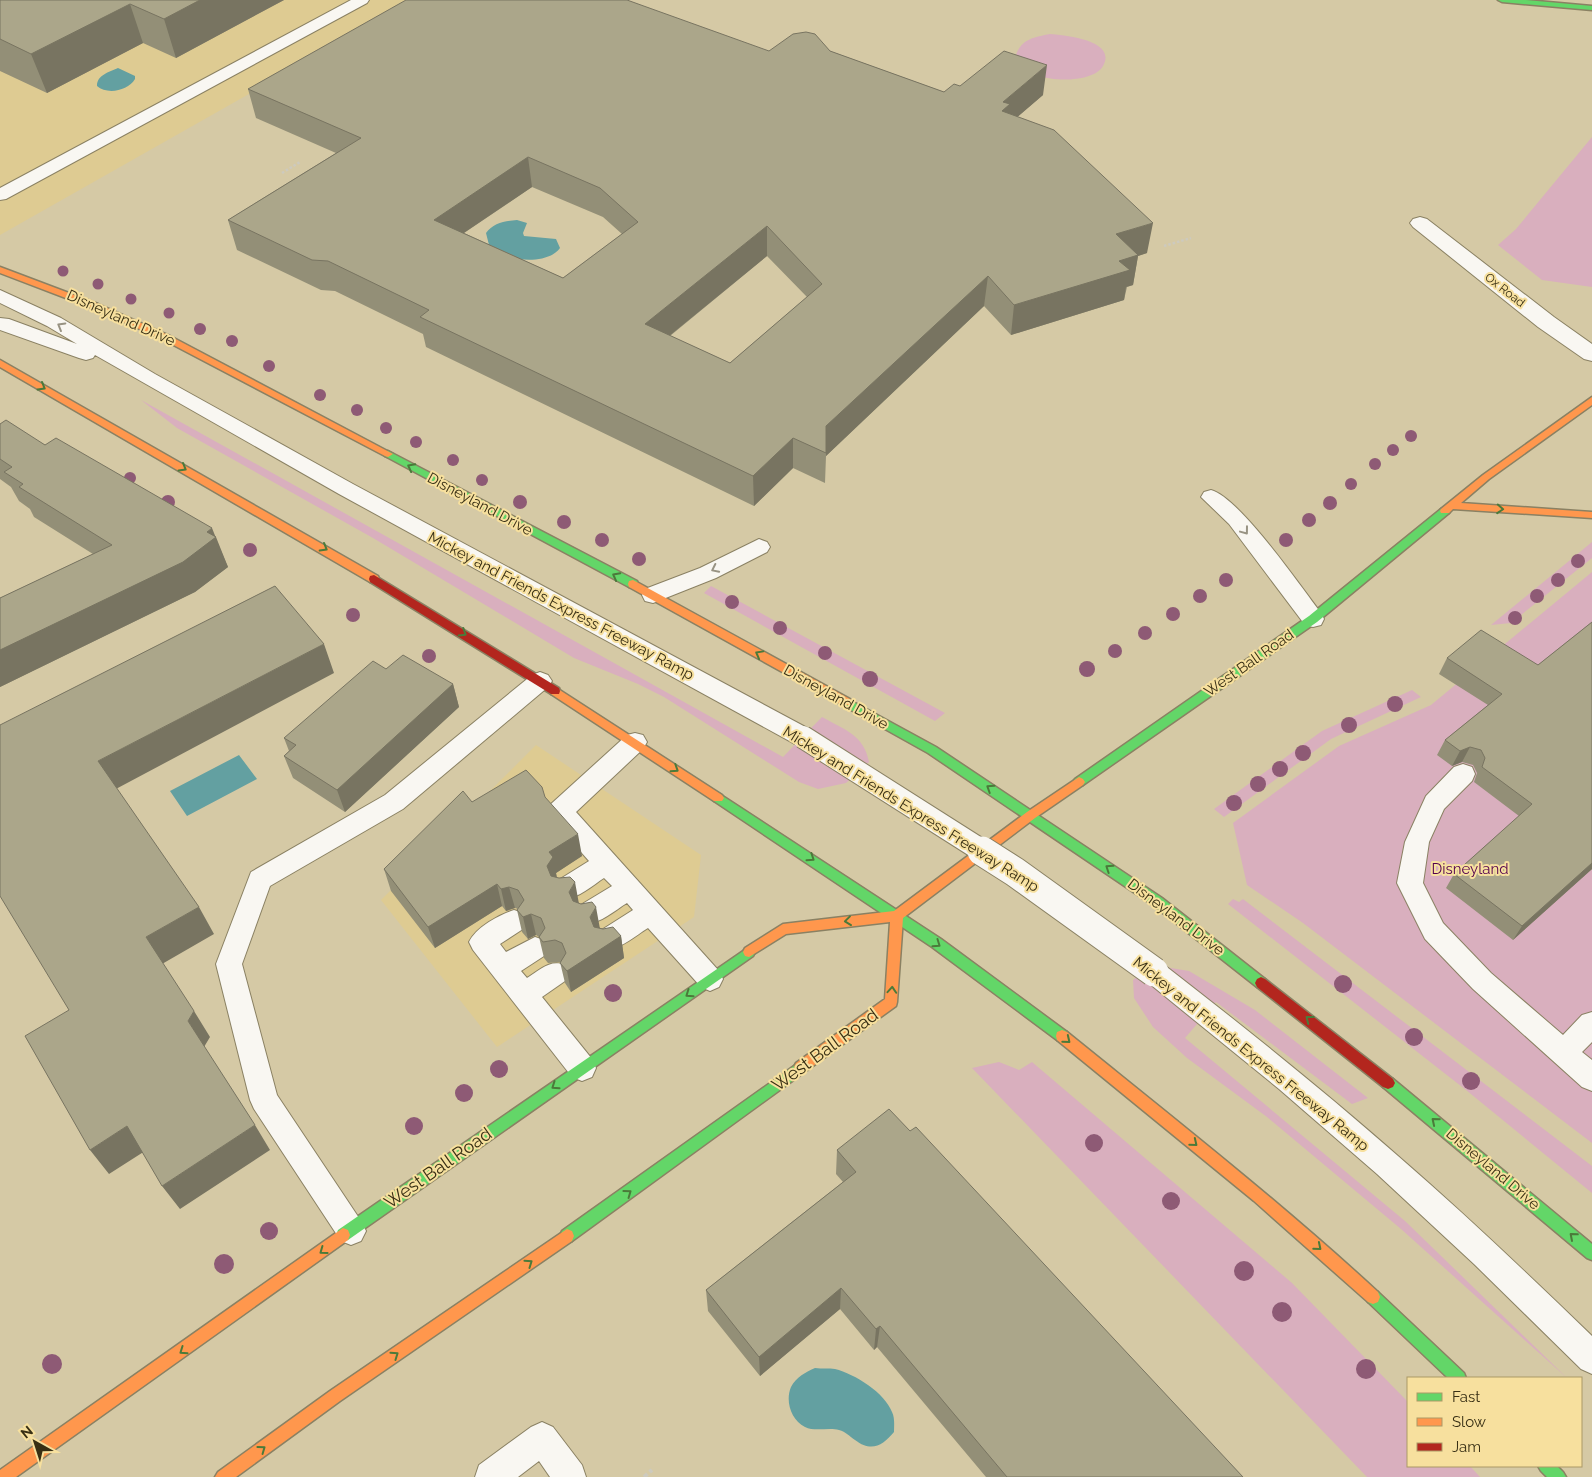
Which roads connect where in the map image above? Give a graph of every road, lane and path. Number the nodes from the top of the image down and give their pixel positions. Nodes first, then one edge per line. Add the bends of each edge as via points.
1 (362, 0) edge
2 (1502, 0) edge
3 (1592, 8) edge
4 (300, 162) dead end
5 (282, 173) dead end
6 (0, 195) edge
7 (1420, 223) dead end
8 (1191, 238) dead end
9 (1164, 246) dead end
10 (0, 270) edge
11 (0, 296) edge
12 (0, 324) edge
13 (1592, 354) edge
14 (0, 363) edge
15 (148, 378) junction
16 (1592, 400) edge
17 (1211, 496) dead end
18 (1452, 506) junction
19 (1592, 515) edge
20 (759, 547) dead end
21 (653, 595) junction
22 (1313, 619) junction
23 (540, 681) junction
24 (635, 742) junction
25 (1464, 774) dead end
26 (1031, 815) junction
27 (607, 863) junction
28 (630, 888) junction
29 (566, 889) edge
30 (651, 912) junction
31 (588, 914) edge
32 (897, 916) junction
33 (514, 921) edge
34 (609, 939) edge
35 (535, 948) edge
36 (503, 968) junction
37 (556, 973) edge
38 (710, 979) junction
39 (524, 995) junction
40 (1592, 1024) edge
41 (1564, 1052) junction
42 (582, 1068) junction
43 (1592, 1078) edge
44 (351, 1231) junction
45 (1592, 1253) edge
46 (1592, 1358) edge
47 (1458, 1377) edge
48 (1547, 1467) edge
49 (652, 1470) dead end
50 (3, 1477) edge
51 (223, 1477) edge
52 (491, 1477) edge
53 (570, 1477) edge
54 (644, 1477) edge
55 (1558, 1477) edge

1 - 6 lane
2 - 3 main road
4 - 5 path
7 - 13 street, Ox Road
8 - 9 path
21 -> 10 main road, Disneyland Drive via 188,348 70,294
15 -> 11 lane, Mickey and Friends Express Freeway Ramp via 54,322
12 - 15 lane, Mickey and Friends Express Freeway Ramp
14 -> 23 main road via 330,552
15 - 46 lane, Mickey and Friends Express Freeway Ramp, bridge via 803,737 1015,872 1154,972 1314,1102 1418,1192
16 - 18 main road, West Ball Road via 1486,477
17 -> 22 lane via 1236,520
18 -> 19 main road
18 - 22 main road, West Ball Road
20 -> 21 lane via 708,573
26 -> 21 main road, Disneyland Drive via 932,750
22 - 26 main road, West Ball Road
23 - 24 main road
23 - 44 lane via 394,802 260,879 229,964 264,1100
24 - 27 lane via 560,811
24 -> 32 main road
25 - 41 lane via 1435,804 1417,842 1410,883 1434,930 1482,981
26 - 32 main road, West Ball Road
45 -> 26 main road, Disneyland Drive via 1359,1059 1219,949 1158,902
27 - 28 lane
27 - 29 lane
28 - 30 lane
28 - 31 lane
30 - 34 lane
30 - 38 lane
32 -> 38 main road, West Ball Road via 783,929
32 -> 47 main road via 1034,1013 1215,1160 1343,1268
51 -> 32 main road, West Ball Road via 589,1221 891,1002
33 - 36 lane via 482,942
35 - 36 lane
36 - 39 lane
37 - 39 lane
38 -> 42 main road, West Ball Road
39 - 42 lane
40 - 41 lane
41 - 43 lane
42 -> 44 main road, West Ball Road
44 -> 50 main road, West Ball Road
48 - 55 main road
49 - 54 path
52 - 53 lane via 542,1438

